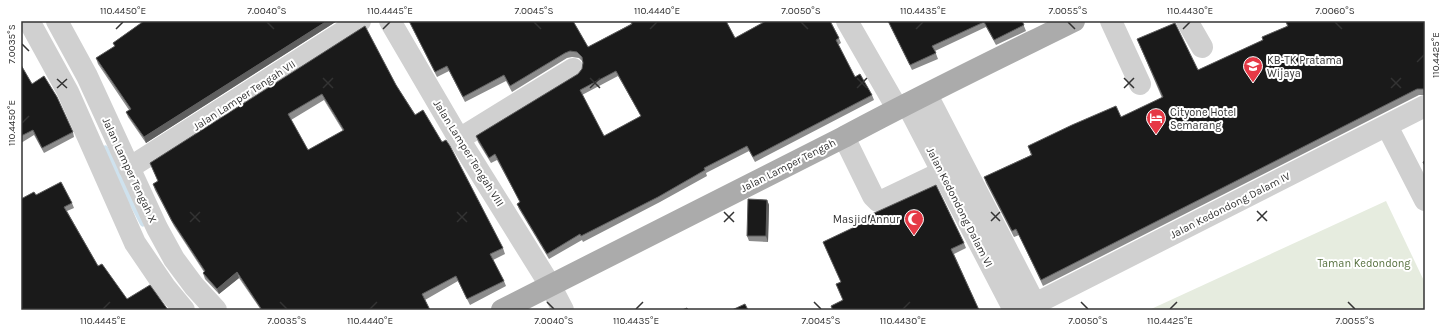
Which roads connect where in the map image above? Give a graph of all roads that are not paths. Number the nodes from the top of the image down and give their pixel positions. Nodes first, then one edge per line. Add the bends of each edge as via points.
1 (29, 21) edge
2 (57, 21) edge
3 (360, 21) edge
4 (390, 21) edge
5 (847, 21) edge
6 (1111, 21) edge
7 (1187, 21) edge
8 (1063, 23) edge
9 (1202, 47) dead end
10 (573, 69) dead end
11 (1140, 84) dead end
12 (927, 95) junction
13 (902, 106) junction
14 (1425, 106) edge
15 (1387, 126) junction
16 (844, 137) junction
17 (459, 139) junction
18 (962, 163) junction
19 (129, 168) junction
20 (942, 173) junction
21 (1425, 200) edge
22 (550, 284) junction
23 (1032, 308) edge
24 (184, 310) edge
25 (216, 310) edge
26 (502, 310) edge
27 (563, 310) edge
28 (1014, 310) edge

1 - 24 street via 68,92 135,243 164,287
2 - 19 street, Jalan Lamper Tengah X via 87,76
3 - 19 street, Jalan Lamper Tengah VII
4 - 17 street, Jalan Lamper Tengah VIII
5 - 13 street
6 - 11 street
7 - 9 street
8 - 12 main road, Jalan Lamper Tengah
10 - 17 street
12 - 13 main road, Jalan Lamper Tengah
12 - 18 street, Jalan Kedondong Dalam VI
13 - 16 main road, Jalan Lamper Tengah
13 - 20 street, Jalan Kedondong Dalam VI
14 - 15 street, Jalan Kedondong Dalam IV
15 - 21 street
15 - 23 street, Jalan Kedondong Dalam IV
16 - 20 street via 873,196 878,201
16 - 22 main road, Jalan Lamper Tengah
17 - 22 street, Jalan Lamper Tengah VIII
18 - 20 street
18 - 23 street, Jalan Kedondong Dalam VI
19 - 25 street, Jalan Lamper Tengah X via 174,258 194,286
20 - 28 street, Jalan Kedondong Dalam VI
22 - 26 main road, Jalan Lamper Tengah
22 - 27 street, Jalan Lamper Tengah VIII

